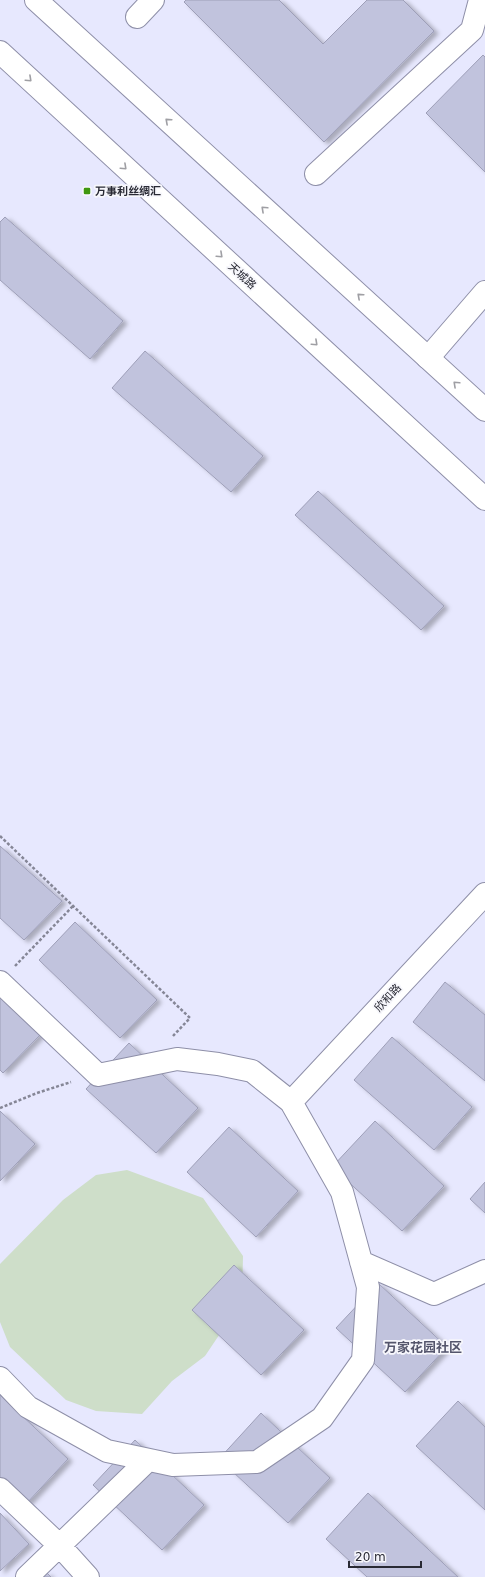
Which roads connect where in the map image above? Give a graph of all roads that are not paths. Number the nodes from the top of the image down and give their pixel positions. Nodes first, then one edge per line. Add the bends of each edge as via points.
1 (36, 0) edge
2 (152, 0) edge
3 (480, 0) edge
4 (138, 17) dead end
5 (0, 52) edge
6 (316, 174) dead end
7 (485, 292) edge
8 (428, 358) junction
9 (485, 410) edge
10 (485, 500) edge
11 (485, 894) edge
12 (5, 976) edge
13 (291, 1102) junction
14 (361, 1262) junction
15 (485, 1271) edge
16 (0, 1378) edge
17 (148, 1460) junction
18 (0, 1489) edge
19 (60, 1546) junction
20 (28, 1577) edge
21 (88, 1577) edge

8 -> 1 main road
2 - 4 main road
3 - 6 main road via 472,30
5 -> 10 main road, 天城路
7 - 8 main road
9 -> 8 main road
11 - 13 main road, 欣和路
12 - 13 main road via 98,1075 177,1059 218,1064 252,1071
13 - 14 main road via 342,1192
14 - 15 main road via 434,1294
14 - 17 main road via 368,1287 363,1360 322,1418 257,1462 173,1465
16 - 17 main road via 28,1407 108,1451
17 - 19 main road
18 - 19 main road
19 - 20 main road
19 - 21 main road

